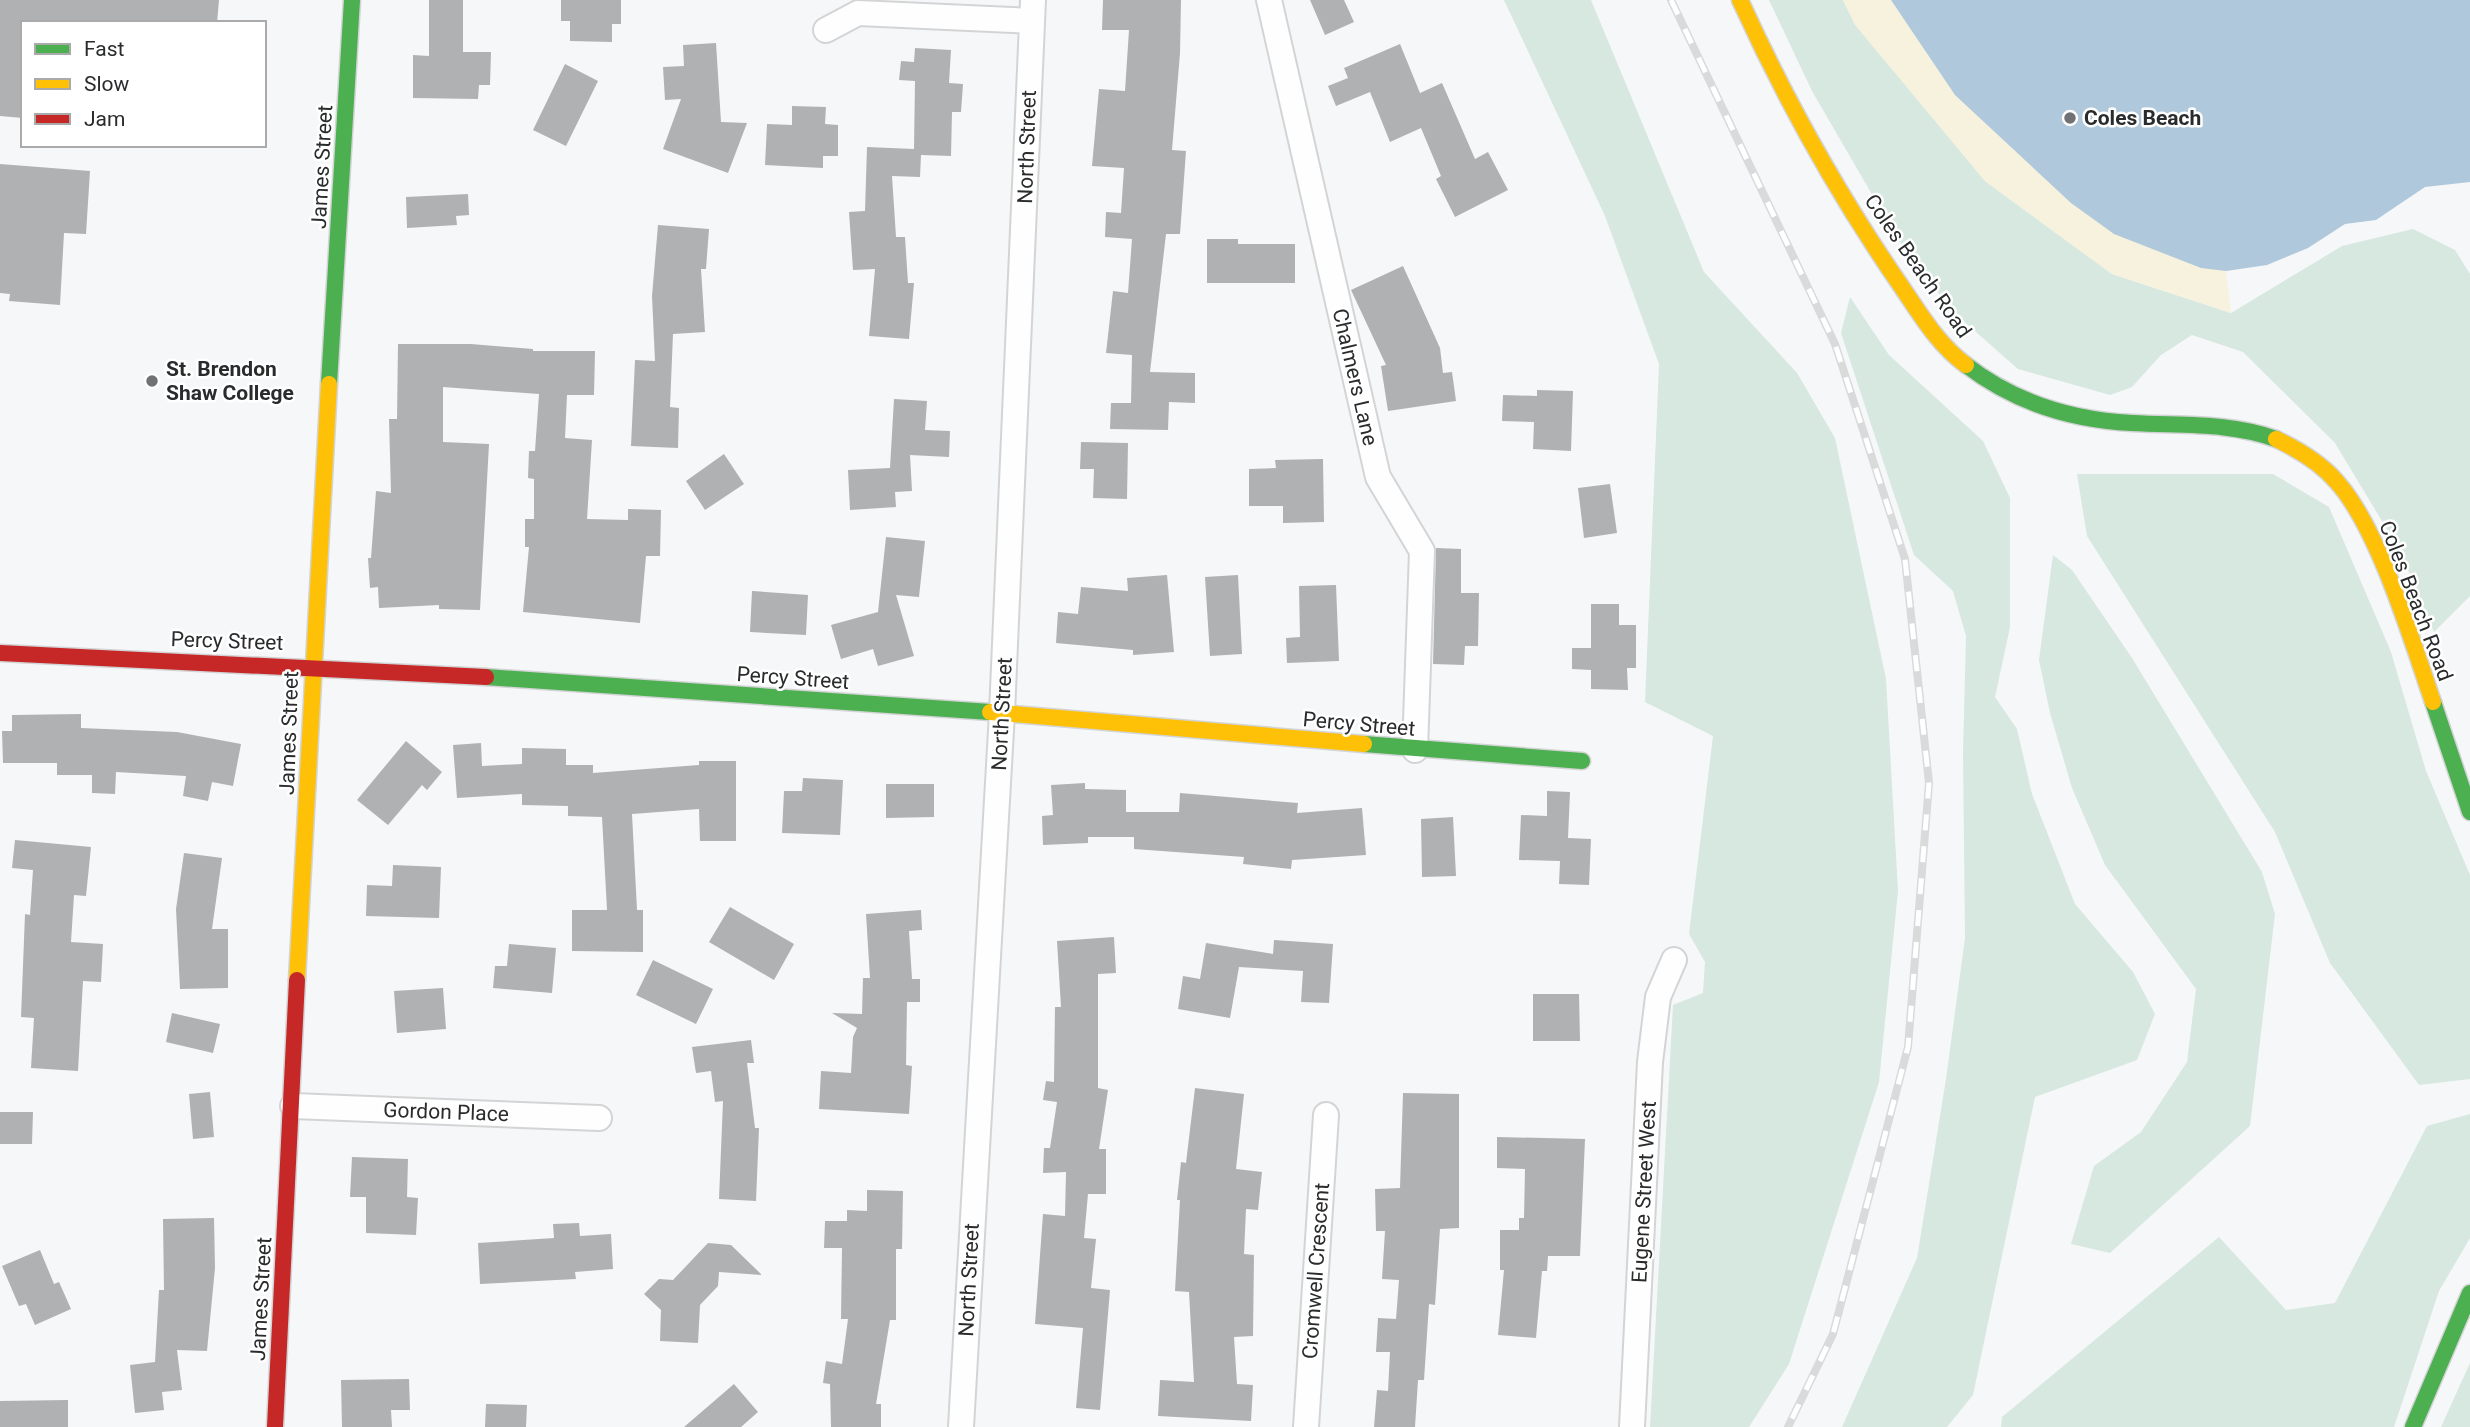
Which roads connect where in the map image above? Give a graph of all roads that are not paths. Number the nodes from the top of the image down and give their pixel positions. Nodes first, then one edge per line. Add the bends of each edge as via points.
1 (352, 0) edge
2 (1269, 0) edge
3 (1740, 0) edge
4 (1033, 11) edge
5 (826, 30) dead end
6 (0, 653) edge
7 (313, 665) junction
8 (1002, 713) junction
9 (1415, 750) junction
10 (1582, 761) dead end
11 (2470, 812) edge
12 (1674, 960) dead end
13 (293, 1106) junction
14 (1326, 1115) dead end
15 (599, 1118) dead end
16 (2470, 1293) edge
17 (275, 1427) edge
18 (961, 1427) edge
19 (1306, 1427) edge
20 (1632, 1427) edge
21 (2413, 1427) edge

1 - 7 street, James Street
2 - 9 street, Chalmers Lane via 1378,477 1422,551
3 - 11 street, Coles Beach Road via 1773,75 1871,244 1959,360 1984,379 2040,407 2099,421 2241,427 2267,433 2290,443 2330,474 2367,527 2408,630
4 - 5 street via 858,13
4 - 8 street, North Street
6 - 7 street, Percy Street
7 - 8 street, Percy Street
7 - 13 street, James Street
8 - 9 street, Percy Street
8 - 18 street, North Street
9 - 10 street, Percy Street
12 - 20 street, Eugene Street West via 1658,997 1650,1062
13 - 15 street, Gordon Place
13 - 17 street, James Street
14 - 19 street, Cromwell Crescent
16 - 21 street

